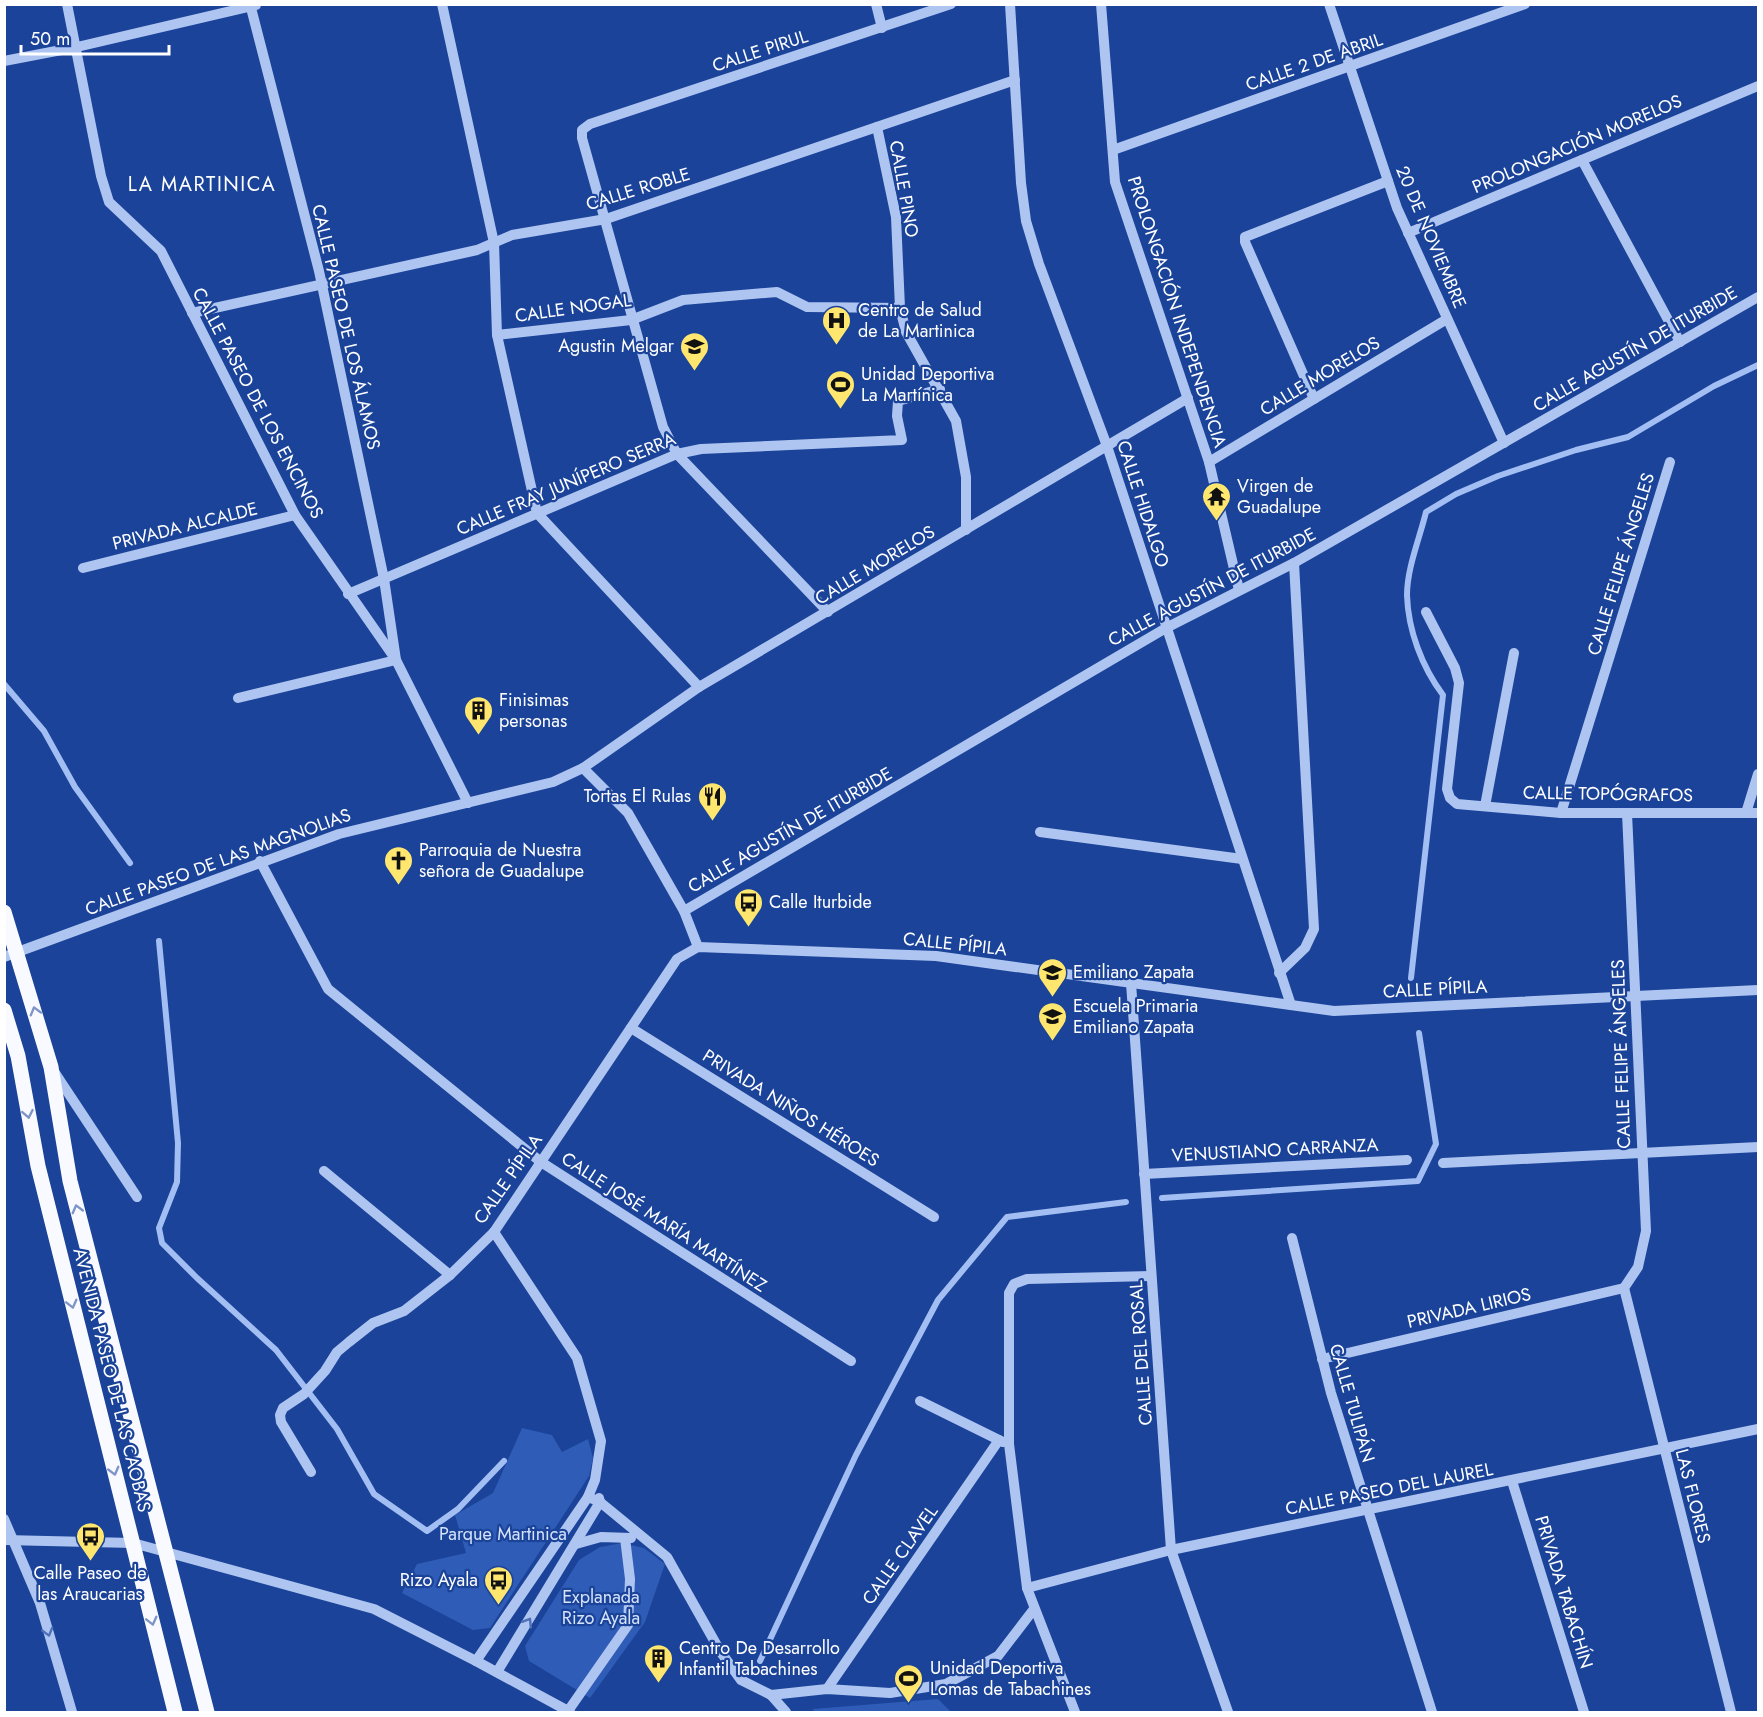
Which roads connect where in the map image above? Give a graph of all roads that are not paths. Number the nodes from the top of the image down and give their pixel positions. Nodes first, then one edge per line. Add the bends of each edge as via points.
1 (67, 4) edge
2 (442, 4) edge
3 (876, 4) edge
4 (951, 4) edge
5 (1010, 4) edge
6 (1101, 4) edge
7 (1329, 4) edge
8 (1525, 4) edge
9 (252, 5) edge
10 (882, 28) junction
11 (76, 47) junction
12 (4, 61) edge
13 (1350, 67) junction
14 (1015, 80) junction
15 (1758, 86) edge
16 (877, 127) junction
17 (1113, 150) junction
18 (1582, 160) junction
19 (1388, 181) junction
20 (606, 219) junction
21 (1408, 233) junction
22 (494, 243) junction
23 (321, 284) junction
24 (1758, 297) edge
25 (900, 308) junction
26 (192, 313) junction
27 (1447, 319) junction
28 (631, 320) junction
29 (497, 335) junction
30 (1680, 342) junction
31 (940, 389) junction
32 (1188, 398) junction
33 (1314, 399) junction
34 (1504, 443) junction
35 (1107, 446) junction
36 (677, 454) junction
37 (1209, 462) junction
38 (1670, 462) dead end
39 (537, 513) junction
40 (295, 515) junction
41 (966, 530) junction
42 (1294, 563) junction
43 (83, 568) dead end
44 (384, 579) junction
45 (1239, 590) junction
46 (348, 594) junction
47 (828, 612) junction
48 (1426, 612) dead end
49 (1166, 628) junction
50 (1514, 653) dead end
51 (396, 660) junction
52 (699, 687) junction
53 (238, 698) dead end
54 (583, 768) junction
55 (1758, 774) edge
56 (468, 803) junction
57 (1485, 806) junction
58 (1561, 813) junction
59 (1627, 813) junction
60 (1746, 813) junction
61 (1758, 813) edge
62 (1040, 832) dead end
63 (1242, 859) junction
64 (260, 861) junction
65 (684, 911) junction
66 (4, 912) edge
67 (698, 947) junction
68 (11, 955) edge
69 (1279, 973) junction
70 (1131, 983) junction
71 (1758, 990) edge
72 (1635, 996) junction
73 (1291, 1005) junction
74 (4, 1010) edge
75 (631, 1028) junction
76 (51, 1067) junction
77 (1758, 1146) edge
78 (1641, 1153) junction
79 (1407, 1160) dead end
80 (541, 1162) junction
81 (1443, 1163) dead end
82 (324, 1171) dead end
83 (1144, 1174) junction
84 (137, 1197) dead end
85 (934, 1217) dead end
86 (494, 1232) junction
87 (1292, 1238) dead end
88 (450, 1275) junction
89 (1151, 1276) junction
90 (1624, 1288) junction
91 (1322, 1359) junction
92 (850, 1361) dead end
93 (920, 1401) dead end
94 (1758, 1429) edge
95 (1004, 1442) junction
96 (1664, 1450) junction
97 (311, 1472) dead end
98 (595, 1480) junction
99 (1512, 1481) junction
100 (588, 1497) junction
101 (600, 1502) junction
102 (1366, 1510) junction
103 (4, 1519) edge
104 (625, 1538) junction
105 (647, 1539) junction
106 (9, 1540) edge
107 (133, 1543) junction
108 (576, 1544) junction
109 (166, 1550) junction
110 (1171, 1550) junction
111 (1027, 1588) junction
112 (1034, 1609) junction
113 (476, 1661) junction
114 (497, 1672) junction
115 (827, 1689) junction
116 (771, 1695) junction
117 (210, 1711) edge
118 (569, 1712) edge
119 (72, 1713) edge
120 (175, 1713) edge
121 (786, 1713) edge
122 (1074, 1713) edge
123 (1228, 1713) edge
124 (1432, 1713) edge
125 (1584, 1713) edge
126 (1731, 1713) edge

1 - 11 street, CALLE PASEO DE LOS ENCINOS
2 - 22 street
3 - 10 street
4 - 10 street, CALLE PIRUL
5 - 14 street, CALLE HIDALGO
6 - 17 street, PROLONGACIÓN INDEPENDENCIA
7 - 13 street, 20 DE NOVIEMBRE
8 - 13 street, CALLE 2 DE ABRIL
9 - 11 street
9 - 23 street, CALLE PASEO DE LOS ÁLAMOS
10 - 20 street, CALLE PIRUL via 590,124 582,130 582,138
11 - 12 street
11 - 26 street, CALLE PASEO DE LOS ENCINOS via 109,202 161,250
13 - 17 street, CALLE 2 DE ABRIL
13 - 19 street, 20 DE NOVIEMBRE
14 - 16 street, CALLE ROBLE
14 - 35 street, CALLE HIDALGO via 1026,221
15 - 18 street, PROLONGACIÓN MORELOS
16 - 20 street, CALLE ROBLE
16 - 25 street, CALLE PINO via 896,218
17 - 32 street, PROLONGACIÓN INDEPENDENCIA via 1115,182
18 - 21 street, PROLONGACIÓN MORELOS
18 - 30 street
19 - 21 street, 20 DE NOVIEMBRE
19 - 33 street via 1245,237
20 - 22 street, CALLE ROBLE via 512,235
20 - 28 street
21 - 27 street, 20 DE NOVIEMBRE
22 - 23 street, CALLE ROBLE
22 - 29 street
23 - 26 street, CALLE ROBLE
23 - 44 street, CALLE PASEO DE LOS ÁLAMOS
24 - 30 street, CALLE AGUSTÍN DE ITURBIDE
25 - 28 street, CALLE NOGAL via 807,307 777,292 683,300
25 - 31 street, CALLE PINO via 906,332
26 - 40 street, CALLE PASEO DE LOS ENCINOS
27 - 33 street, CALLE MORELOS
27 - 34 street, 20 DE NOVIEMBRE
28 - 29 street, CALLE NOGAL
28 - 36 street via 663,427
29 - 39 street
30 - 34 street, CALLE AGUSTÍN DE ITURBIDE
31 - 36 street, CALLE FRAY JUNÍPERO SERRA via 898,400 902,440 700,449
31 - 41 street, CALLE PINO via 956,421 966,477
32 - 35 street, CALLE MORELOS
32 - 37 street, PROLONGACIÓN INDEPENDENCIA
33 - 37 street, CALLE MORELOS
34 - 42 street, CALLE AGUSTÍN DE ITURBIDE
35 - 41 street, CALLE MORELOS
35 - 49 street, CALLE HIDALGO
36 - 39 street, CALLE FRAY JUNÍPERO SERRA
36 - 47 street
37 - 45 street, PROLONGACIÓN INDEPENDENCIA
38 - 58 street, CALLE FELIPE ÁNGELES
39 - 44 street, CALLE FRAY JUNÍPERO SERRA
39 - 52 street
40 - 43 street, PRIVADA ALCALDE
40 - 46 street, CALLE PASEO DE LOS ENCINOS
41 - 47 street, CALLE MORELOS
42 - 45 street, CALLE AGUSTÍN DE ITURBIDE
42 - 69 street via 1314,929 1305,948
44 - 46 street, CALLE FRAY JUNÍPERO SERRA
44 - 51 street, CALLE PASEO DE LOS ÁLAMOS
45 - 49 street, CALLE AGUSTÍN DE ITURBIDE
46 - 51 street, CALLE PASEO DE LOS ENCINOS
47 - 52 street, CALLE MORELOS
48 - 57 street, CALLE TOPÓGRAFOS via 1459,683 1447,789 1457,804
49 - 63 street, CALLE HIDALGO
49 - 65 street, CALLE AGUSTÍN DE ITURBIDE
50 - 57 street
51 - 53 street
51 - 56 street, CALLE PASEO DE LOS ENCINOS
52 - 54 street, CALLE MORELOS
54 - 56 street, CALLE PASEO DE LAS MAGNOLIAS via 553,782
54 - 65 street via 628,813
55 - 60 street
56 - 64 street, CALLE PASEO DE LAS MAGNOLIAS via 339,834
57 - 58 street, CALLE TOPÓGRAFOS
58 - 59 street, CALLE TOPÓGRAFOS
59 - 60 street, CALLE TOPÓGRAFOS
59 - 72 street, CALLE FELIPE ÁNGELES
60 - 61 street, CALLE TOPÓGRAFOS
62 - 63 street
63 - 69 street, CALLE HIDALGO
64 - 68 street, CALLE PASEO DE LAS MAGNOLIAS
64 - 80 street, CALLE JOSÉ MARÍA MARTÍNEZ via 328,990
65 - 67 street
66 - 68 main road, AVENIDA PASEO DE LAS CAOBAS
67 - 70 street, CALLE PÍPILA via 936,956
67 - 75 street, CALLE PÍPILA via 677,959
76 -> 68 main road, AVENIDA PASEO DE LAS CAOBAS
69 - 73 street, CALLE HIDALGO
70 - 73 street, CALLE PÍPILA
70 - 83 street, CALLE DEL ROSAL
71 - 72 street, CALLE PÍPILA
72 - 73 street, CALLE PÍPILA via 1334,1011
72 - 78 street, CALLE FELIPE ÁNGELES
74 -> 107 main road, AVENIDA PASEO DE LAS CAOBAS via 18,1056 38,1166
75 - 80 street, CALLE PÍPILA
75 - 85 street, PRIVADA NIÑOS HÉROES
76 - 84 street
109 -> 76 main road, AVENIDA PASEO DE LAS CAOBAS via 70,1181
77 - 78 street
78 - 81 street
78 - 90 street, CALLE FELIPE ÁNGELES via 1646,1231 1638,1267
79 - 83 street, VENUSTIANO CARRANZA
80 - 86 street, CALLE PÍPILA
80 - 92 street, CALLE JOSÉ MARÍA MARTÍNEZ
82 - 88 street
83 - 89 street, CALLE DEL ROSAL
86 - 88 street, CALLE PÍPILA
86 - 98 street via 577,1358 600,1441
87 - 91 street, CALLE TULIPÁN
88 - 97 street, CALLE PÍPILA via 404,1311 373,1323 337,1352 326,1371 304,1394 283,1408 279,1415
89 - 95 street via 1027,1279 1014,1284 1009,1293
89 - 110 street, CALLE DEL ROSAL
90 - 91 street, PRIVADA LIRIOS
90 - 96 street, LAS FLORES
91 - 102 street, CALLE TULIPÁN
93 - 95 street
94 - 96 street, CALLE PASEO DEL LAUREL
95 - 111 street
95 - 115 street, CALLE CLAVEL
96 - 99 street, CALLE PASEO DEL LAUREL
96 - 126 street, LAS FLORES
98 - 100 street
98 - 101 street
99 - 102 street, CALLE PASEO DEL LAUREL
99 - 125 street, PRIVADA TABACHÍN
100 - 101 street
100 - 113 street
101 - 105 street
101 - 108 street
102 - 110 street, CALLE PASEO DEL LAUREL
102 - 124 street, CALLE TULIPÁN
103 - 106 street
104 - 105 street
104 - 108 street via 601,1537
104 - 118 street via 630,1579 628,1625
105 - 116 street via 667,1557 720,1651 741,1680
106 - 107 street
106 -> 119 street via 40,1603
107 - 109 street
107 -> 120 main road, AVENIDA PASEO DE LAS CAOBAS
114 -> 108 street
109 - 113 street via 374,1609
109 - 117 main road, AVENIDA PASEO DE LAS CAOBAS
110 - 111 street, CALLE PASEO DEL LAUREL
110 - 123 street, CALLE DEL ROSAL
111 - 112 street
112 - 115 street via 998,1656 946,1684 890,1693
112 - 122 street
113 - 114 street
114 - 118 street
115 - 116 street
116 - 121 street

